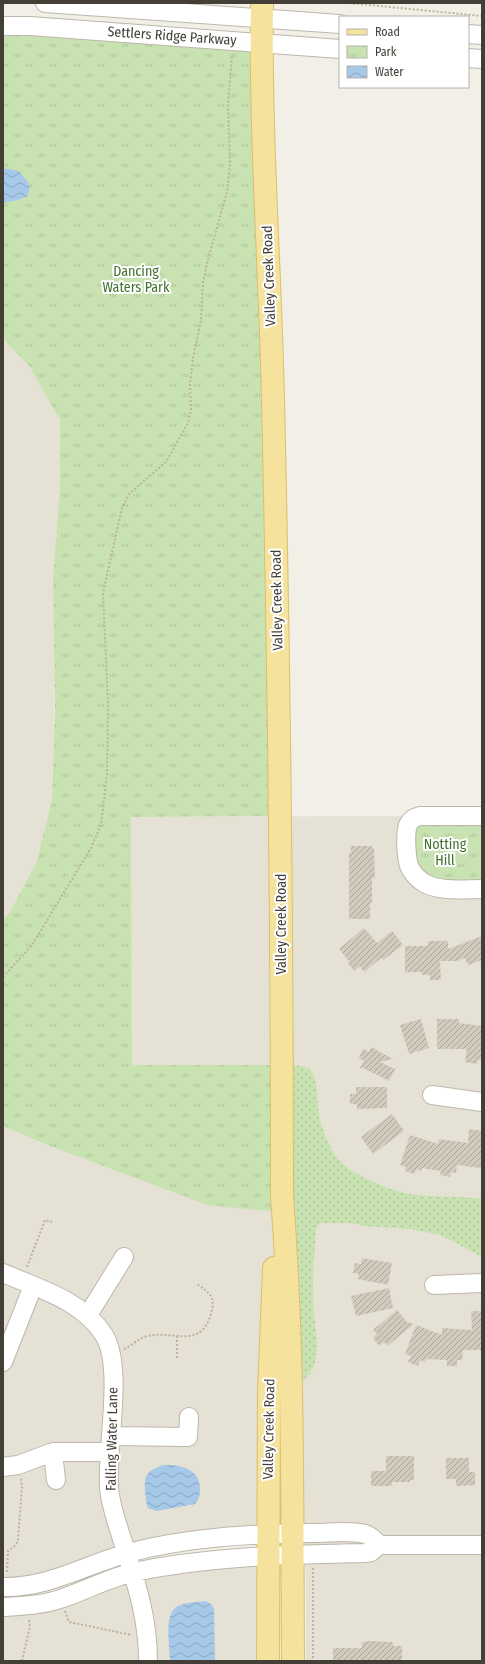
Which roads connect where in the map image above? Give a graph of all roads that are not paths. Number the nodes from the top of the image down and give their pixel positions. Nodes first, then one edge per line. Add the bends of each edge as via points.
1 (45, 3) edge
2 (262, 11) edge
3 (339, 24) edge
4 (3, 26) edge
5 (469, 34) edge
6 (482, 35) edge
7 (262, 43) junction
8 (339, 49) edge
9 (469, 58) edge
10 (482, 59) edge
11 (482, 816) edge
12 (482, 889) edge
13 (432, 1095) dead end
14 (482, 1102) edge
15 (282, 1197) junction
16 (124, 1257) dead end
17 (3, 1273) edge
18 (482, 1282) edge
19 (28, 1284) junction
20 (434, 1284) dead end
21 (88, 1315) junction
22 (3, 1362) edge
23 (189, 1416) dead end
24 (110, 1444) junction
25 (53, 1452) junction
26 (11, 1466) edge
27 (56, 1480) dead end
28 (293, 1533) junction
29 (268, 1534) junction
30 (379, 1545) junction
31 (482, 1545) edge
32 (127, 1554) junction
33 (292, 1555) junction
34 (268, 1556) junction
35 (133, 1573) junction
36 (5, 1580) edge
37 (3, 1607) edge
38 (148, 1661) edge
39 (268, 1661) edge
40 (293, 1661) edge

1 - 2 street, Settlers Ridge Parkway
2 - 3 street, Settlers Ridge Parkway
2 - 7 main road, Valley Creek Road
4 - 7 street, Settlers Ridge Parkway
5 - 6 street
7 - 8 street, Settlers Ridge Parkway
7 - 15 main road, Valley Creek Road via 276,520
9 - 10 street
11 - 12 street via 420,816 414,818 407,829 409,867 424,882 443,888
13 - 14 street
15 - 28 main road, Valley Creek Road via 287,1255
15 - 29 main road, Valley Creek Road via 275,1256 270,1344
16 - 21 street
17 - 19 street, Falling Water Lane
18 - 20 street
19 - 21 street, Falling Water Lane via 60,1297
19 - 22 street
21 - 24 street, Falling Water Lane via 105,1337 111,1352 113,1378
23 - 24 street via 188,1437
24 - 25 street
24 - 32 street, Falling Water Lane via 110,1489
25 - 26 street
25 - 27 street
28 - 29 street
28 - 30 street via 361,1533 371,1537
28 - 33 main road, Valley Creek Road
29 - 32 street via 194,1541
29 - 34 main road, Valley Creek Road
30 - 31 street
30 - 33 street via 371,1552 364,1553
32 - 35 street, Falling Water Lane
32 - 36 street via 33,1586
33 - 34 street
33 - 40 main road, Valley Creek Road
34 - 35 street via 193,1562
34 - 39 main road, Valley Creek Road
35 - 37 street via 60,1599
35 - 38 street, Falling Water Lane via 147,1633

